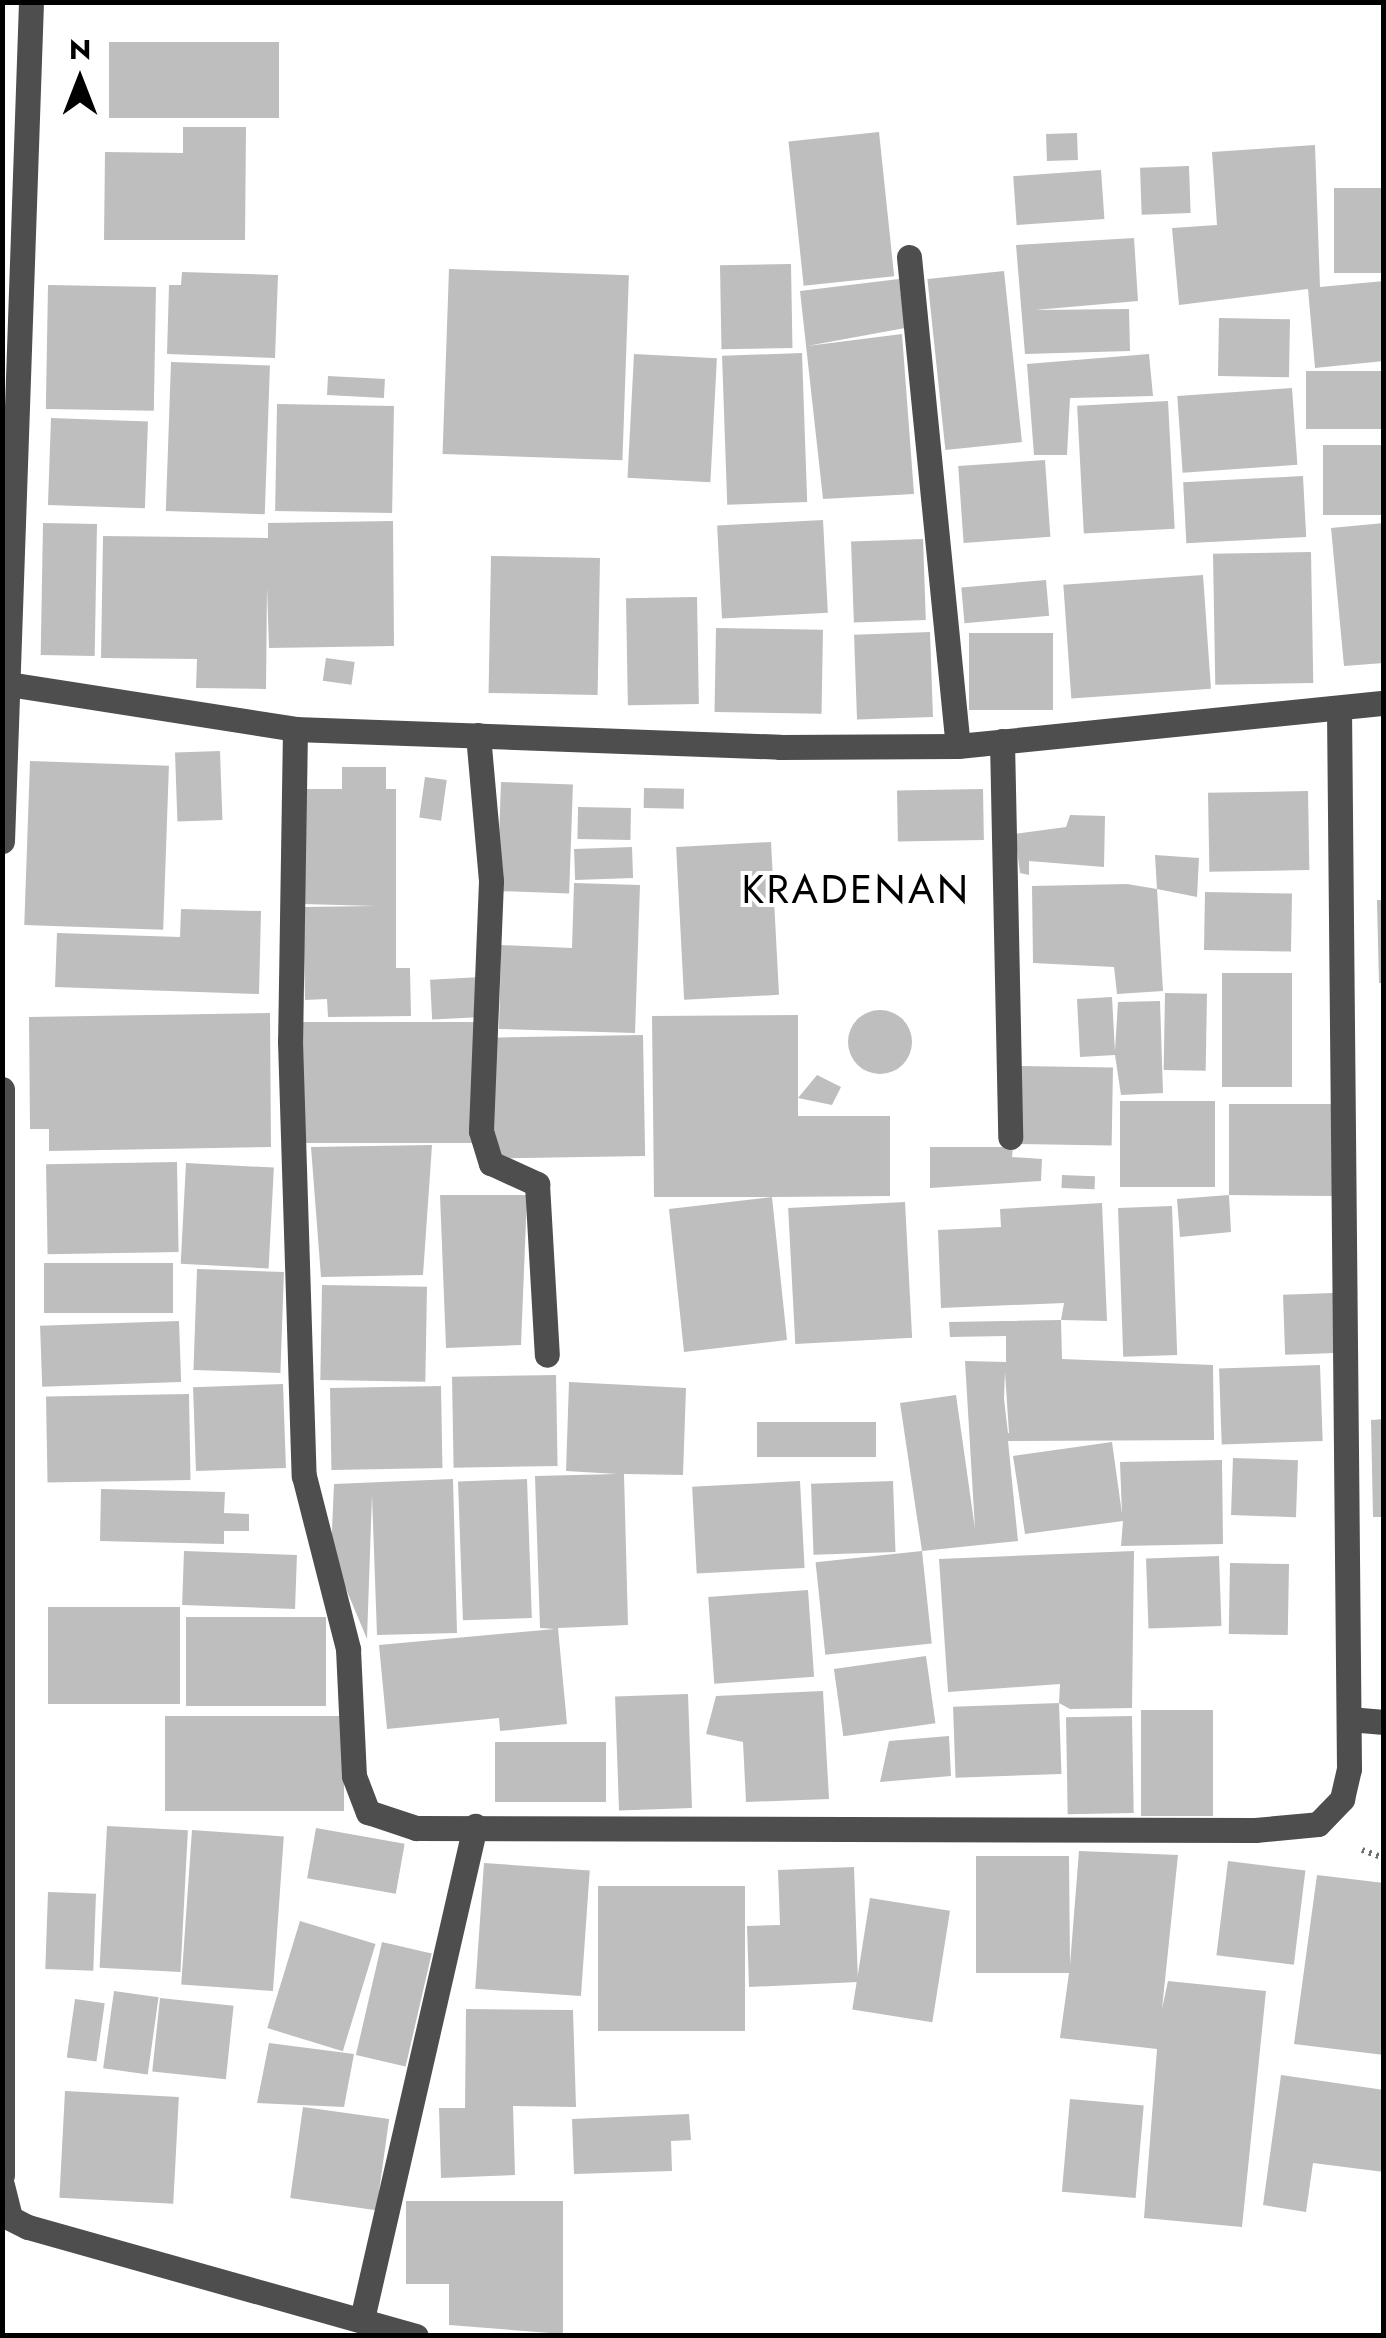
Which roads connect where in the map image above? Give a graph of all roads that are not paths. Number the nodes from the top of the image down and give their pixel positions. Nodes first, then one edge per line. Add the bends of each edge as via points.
1 (31, 2) edge
2 (909, 256) dead end
3 (4, 684) edge
4 (1384, 703) edge
5 (1338, 709) junction
6 (295, 728) junction
7 (478, 736) junction
8 (1002, 741) junction
9 (958, 746) junction
10 (2, 841) edge
11 (2, 1089) edge
12 (1010, 1137) dead end
13 (547, 1355) dead end
14 (1349, 1719) junction
15 (1384, 1722) edge
16 (475, 1826) junction
17 (2, 2174) edge
18 (2, 2185) edge
19 (362, 2320) junction
20 (416, 2336) edge

1 - 3 street
2 - 9 street
3 - 6 street
3 - 10 street
4 - 5 street
5 - 8 street
5 - 14 street
6 - 7 street
6 - 16 street via 290,1040 304,1476 348,1649 354,1776 368,1812 416,1828
7 - 9 street
7 - 13 street via 491,881 481,1132 491,1163 536,1184
8 - 9 street
8 - 12 street
11 - 17 street
14 - 15 street
14 - 16 street via 1342,1798 1304,1827
16 - 19 street
18 - 19 street via 10,2218 28,2228
19 - 20 street

